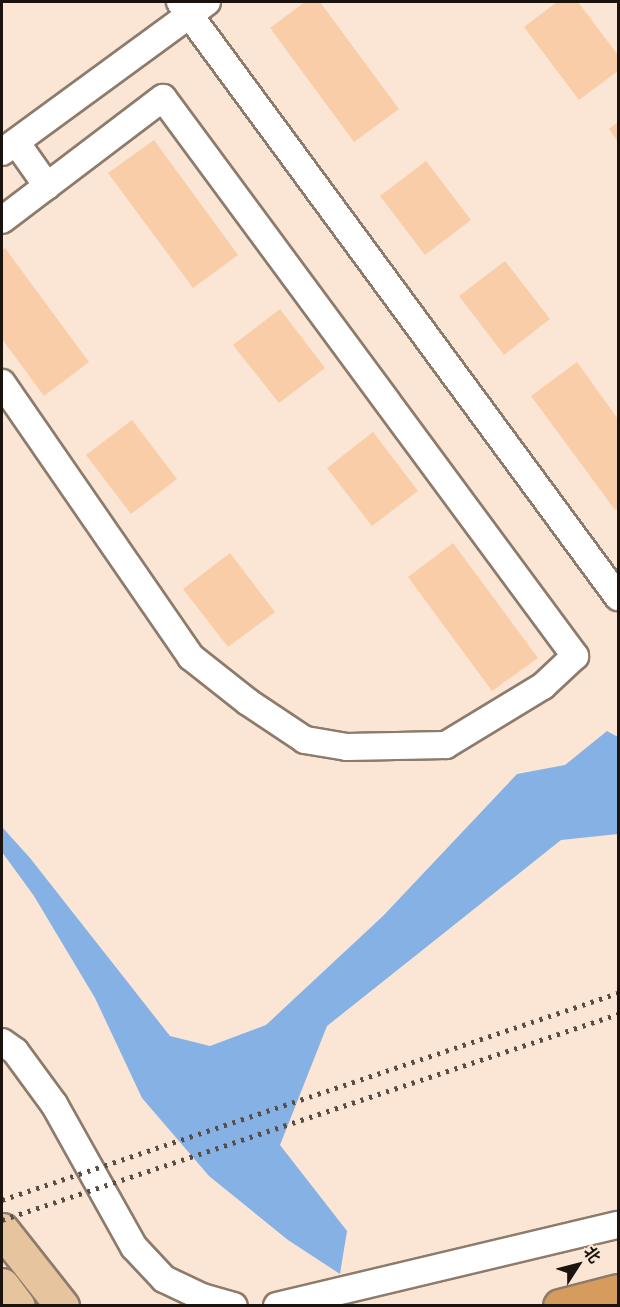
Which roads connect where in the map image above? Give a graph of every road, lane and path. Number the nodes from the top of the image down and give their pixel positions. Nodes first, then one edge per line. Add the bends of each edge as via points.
1 (192, 6) edge
2 (9, 147) edge
3 (47, 186) junction
4 (2, 220) edge
5 (2, 383) edge
6 (618, 597) edge
7 (2, 1042) edge
8 (618, 1225) edge
9 (2, 1230) edge
10 (2, 1285) edge
11 (618, 1291) edge
12 (18, 1305) edge
13 (62, 1305) edge
14 (234, 1305) edge
15 (277, 1305) edge
16 (560, 1305) edge

1 - 2 street
1 - 6 street
2 - 3 street
3 - 4 street
3 - 5 street via 163,98 575,656 543,686 446,745 347,747 305,740 191,657
7 - 14 street via 15,1051 54,1104 134,1247 164,1279 202,1297
8 - 15 street
9 - 13 main road
10 - 12 main road
11 - 16 highway

